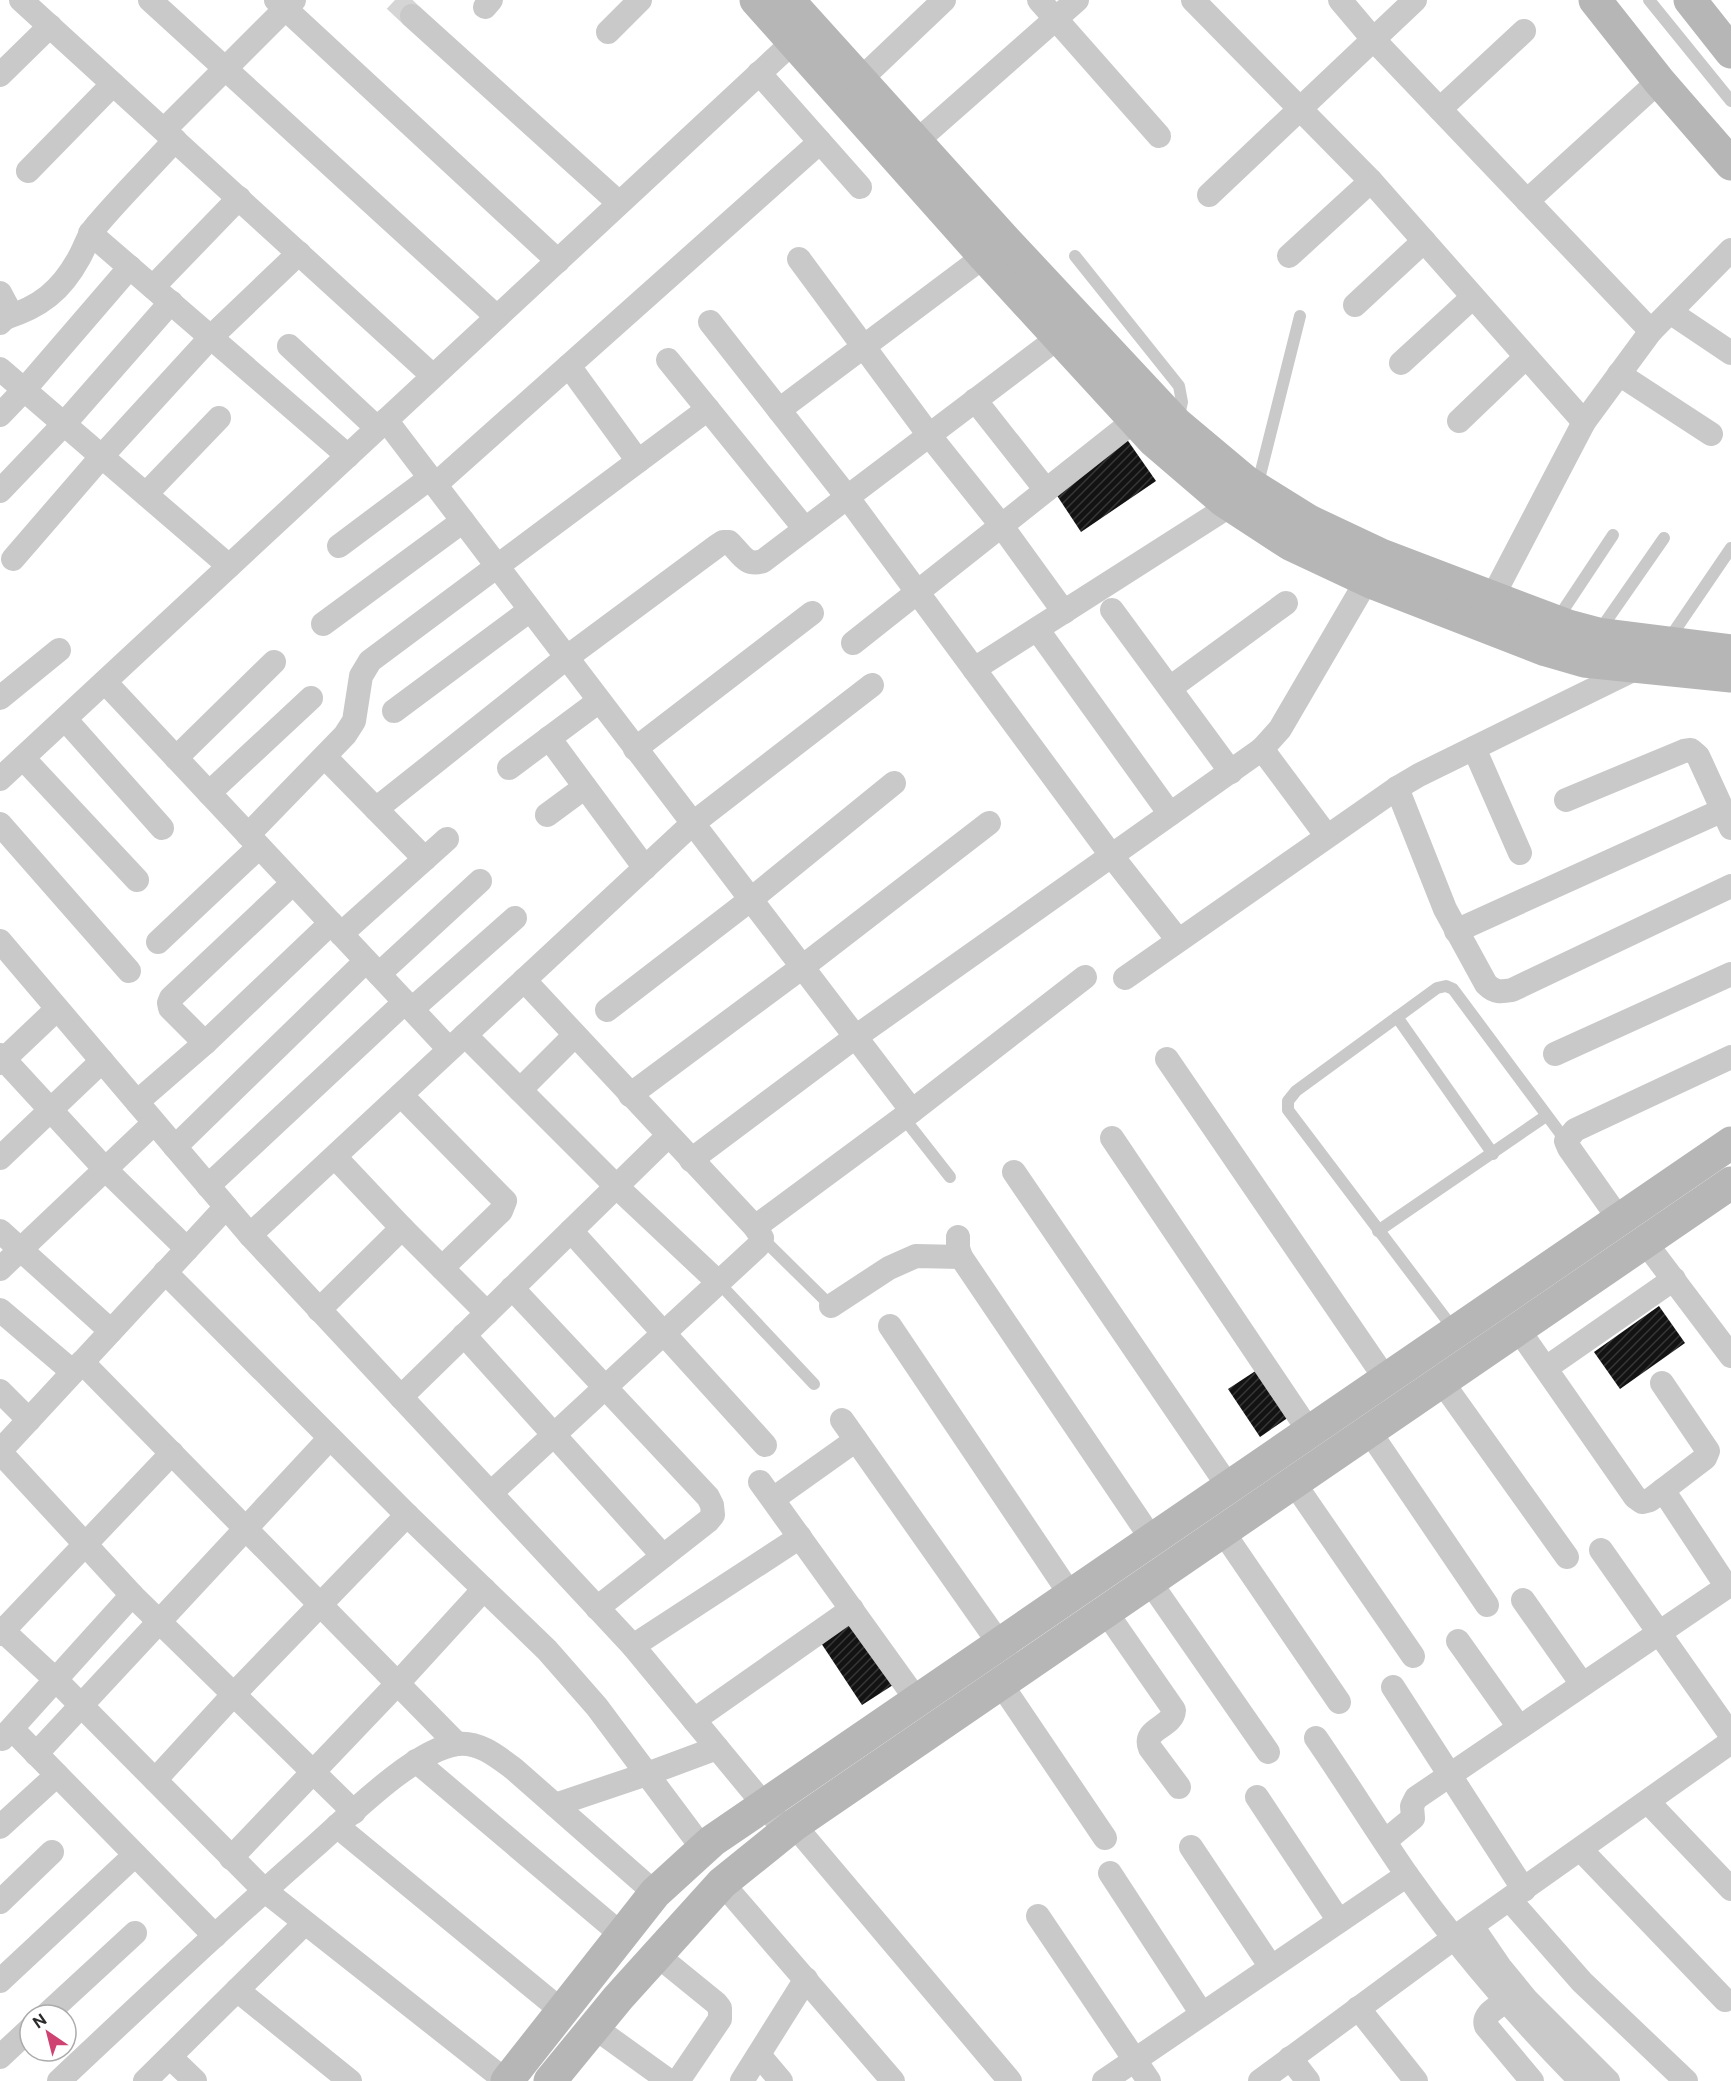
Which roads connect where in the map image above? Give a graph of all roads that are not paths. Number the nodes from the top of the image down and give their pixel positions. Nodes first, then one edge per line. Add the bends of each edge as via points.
1 (21, 0) edge
2 (150, 0) edge
3 (640, 0) edge
4 (756, 0) edge
5 (944, 0) edge
6 (1039, 0) edge
7 (1077, 0) edge
8 (1194, 0) edge
9 (1340, 0) edge
10 (1415, 0) edge
11 (1595, 0) edge
12 (1649, 0) edge
13 (1690, 0) edge
14 (285, 3) edge
15 (412, 16) tunnel mouth
16 (802, 16) edge
17 (1056, 18) junction
18 (50, 26) junction
19 (1524, 31) dead end
20 (608, 32) dead end
21 (1373, 39) junction
22 (1731, 52) edge
23 (225, 69) junction
24 (759, 73) junction
25 (0, 75) edge
26 (861, 79) junction
27 (1659, 81) junction
28 (113, 84) junction
29 (1731, 101) edge
30 (1301, 109) junction
31 (1440, 109) junction
32 (170, 135) junction
33 (1159, 136) dead end
34 (917, 141) junction
35 (820, 142) junction
36 (1731, 164) edge
37 (28, 171) dead end
38 (1371, 181) junction
39 (860, 187) dead end
40 (1209, 195) dead end
41 (239, 198) junction
42 (1527, 201) junction
43 (619, 203) junction
44 (90, 233) junction
45 (1424, 241) junction
46 (995, 248) junction
47 (299, 253) junction
48 (1730, 254) edge
49 (1075, 256) dead end
50 (1289, 256) dead end
51 (799, 259) dead end
52 (558, 261) junction
53 (130, 267) junction
54 (153, 287) junction
55 (0, 293) edge
56 (1473, 297) junction
57 (171, 302) junction
58 (1355, 305) dead end
59 (1670, 312) junction
60 (1300, 316) dead end
61 (497, 317) junction
62 (3, 321) edge
63 (710, 322) dead end
64 (1651, 331) junction
65 (211, 337) junction
66 (1059, 337) junction
67 (289, 346) dead end
68 (864, 346) junction
69 (1731, 353) edge
70 (1526, 357) junction
71 (668, 360) dead end
72 (1401, 363) dead end
73 (569, 366) junction
74 (0, 369) edge
75 (1619, 374) junction
76 (433, 376) junction
77 (24, 390) junction
78 (975, 400) junction
79 (708, 410) junction
80 (779, 410) junction
81 (0, 415) edge
82 (219, 418) dead end
83 (1135, 420) junction
84 (1459, 421) dead end
85 (1584, 422) junction
86 (64, 424) junction
87 (382, 424) junction
88 (1177, 424) junction
89 (1711, 434) dead end
90 (929, 435) junction
91 (102, 456) junction
92 (348, 456) junction
93 (638, 461) junction
94 (432, 482) junction
95 (1046, 490) junction
96 (0, 491) edge
97 (146, 494) junction
98 (1244, 497) junction
99 (848, 498) junction
100 (463, 522) junction
101 (1001, 525) junction
102 (805, 529) junction
103 (1613, 535) dead end
104 (1664, 538) dead end
105 (339, 546) dead end
106 (1731, 548) edge
107 (14, 559) dead end
108 (229, 566) junction
109 (496, 566) junction
110 (1367, 580) junction
111 (916, 591) junction
112 (1492, 598) junction
113 (1286, 603) dead end
114 (530, 610) junction
115 (1112, 610) dead end
116 (812, 612) dead end
117 (1064, 612) junction
118 (1555, 622) junction
119 (323, 624) dead end
120 (1037, 629) junction
121 (1598, 634) junction
122 (1666, 642) junction
123 (853, 643) dead end
124 (59, 650) dead end
125 (1731, 651) edge
126 (566, 658) junction
127 (274, 662) dead end
128 (1639, 667) junction
129 (974, 669) junction
130 (1731, 676) edge
131 (105, 682) junction
132 (872, 685) dead end
133 (1170, 688) junction
134 (0, 698) edge
135 (311, 698) dead end
136 (599, 701) junction
137 (394, 711) dead end
138 (64, 719) junction
139 (549, 738) junction
140 (1474, 748) junction
141 (635, 749) junction
142 (1262, 749) junction
143 (326, 757) junction
144 (23, 758) junction
145 (176, 758) junction
146 (509, 768) dead end
147 (1231, 772) junction
148 (0, 779) edge
149 (894, 783) dead end
150 (585, 787) junction
151 (1397, 788) junction
152 (209, 793) junction
153 (1566, 800) dead end
154 (1726, 808) edge
155 (376, 809) junction
156 (1170, 814) junction
157 (547, 815) dead end
158 (989, 823) dead end
159 (0, 824) edge
160 (692, 824) junction
161 (162, 828) dead end
162 (1326, 836) junction
163 (447, 840) dead end
164 (254, 841) junction
165 (1520, 853) dead end
166 (1111, 855) junction
167 (425, 859) junction
168 (645, 868) junction
169 (137, 880) dead end
170 (480, 881) dead end
171 (293, 883) junction
172 (1731, 886) edge
173 (750, 900) junction
174 (515, 918) dead end
175 (336, 929) junction
176 (1456, 931) junction
177 (1178, 940) junction
178 (0, 941) edge
179 (158, 942) dead end
180 (373, 968) junction
181 (801, 968) junction
182 (129, 970) dead end
183 (1731, 974) edge
184 (1085, 977) dead end
185 (1125, 978) dead end
186 (524, 980) junction
187 (408, 1006) junction
188 (57, 1009) junction
189 (607, 1010) dead end
190 (1397, 1017) junction
191 (575, 1035) junction
192 (854, 1038) junction
193 (457, 1042) junction
194 (205, 1043) junction
195 (1555, 1054) dead end
196 (1731, 1057) edge
197 (1, 1059) edge
198 (1167, 1059) dead end
199 (102, 1061) junction
200 (520, 1090) junction
201 (401, 1095) junction
202 (630, 1095) junction
203 (137, 1102) junction
204 (51, 1110) junction
205 (908, 1114) junction
206 (1546, 1116) junction
207 (154, 1123) junction
208 (668, 1136) junction
209 (1112, 1138) dead end
210 (1566, 1141) junction
211 (1731, 1143) edge
212 (175, 1147) junction
213 (1493, 1154) junction
214 (335, 1156) junction
215 (0, 1158) edge
216 (690, 1160) junction
217 (105, 1169) junction
218 (1014, 1172) dead end
219 (950, 1177) dead end
220 (1731, 1182) edge
221 (208, 1186) junction
222 (617, 1187) junction
223 (226, 1207) junction
224 (1619, 1219) junction
225 (402, 1228) junction
226 (0, 1231) edge
227 (571, 1231) junction
228 (1378, 1231) junction
229 (758, 1232) junction
230 (250, 1236) junction
231 (1645, 1242) junction
232 (187, 1249) junction
233 (20, 1250) junction
234 (442, 1268) junction
235 (0, 1269) edge
236 (165, 1272) junction
237 (1674, 1280) junction
238 (718, 1282) junction
239 (512, 1288) junction
240 (831, 1306) joint
241 (0, 1310) edge
242 (320, 1310) junction
243 (487, 1313) junction
244 (890, 1326) dead end
245 (1518, 1329) junction
246 (111, 1331) junction
247 (1455, 1331) junction
248 (664, 1332) junction
249 (464, 1335) junction
250 (1731, 1356) edge
251 (77, 1367) junction
252 (1546, 1368) junction
253 (1386, 1378) junction
254 (1442, 1382) junction
255 (1662, 1383) dead end
256 (814, 1384) dead end
257 (604, 1386) junction
258 (0, 1391) edge
259 (401, 1397) junction
260 (29, 1420) junction
261 (842, 1420) dead end
262 (1309, 1431) junction
263 (1369, 1431) junction
264 (553, 1434) junction
265 (330, 1438) junction
266 (856, 1440) junction
267 (765, 1445) dead end
268 (0, 1451) edge
269 (172, 1453) junction
270 (1294, 1483) junction
271 (1228, 1486) junction
272 (1664, 1490) junction
273 (490, 1493) junction
274 (407, 1515) junction
275 (246, 1529) junction
276 (1223, 1532) junction
277 (800, 1537) junction
278 (1151, 1538) junction
279 (85, 1544) junction
280 (1601, 1550) dead end
281 (663, 1556) junction
282 (1567, 1557) dead end
283 (1150, 1582) junction
284 (1729, 1585) edge
285 (484, 1589) junction
286 (1070, 1594) junction
287 (132, 1595) junction
288 (1523, 1600) dead end
289 (320, 1604) junction
290 (1487, 1605) dead end
291 (597, 1608) junction
292 (852, 1609) junction
293 (1106, 1612) junction
294 (160, 1622) junction
295 (1, 1631) edge
296 (1660, 1632) junction
297 (1458, 1641) dead end
298 (999, 1643) junction
299 (633, 1646) junction
300 (1413, 1656) dead end
301 (56, 1680) junction
302 (398, 1683) junction
303 (1001, 1684) junction
304 (1582, 1684) junction
305 (1393, 1687) dead end
306 (234, 1694) junction
307 (916, 1699) junction
308 (1339, 1702) dead end
309 (82, 1706) junction
310 (694, 1720) junction
311 (1518, 1727) junction
312 (6, 1735) edge
313 (1316, 1738) dead end
314 (457, 1744) junction
315 (1728, 1748) edge
316 (717, 1749) junction
317 (1268, 1752) dead end
318 (36, 1754) junction
319 (416, 1761) junction
320 (313, 1772) junction
321 (647, 1774) junction
322 (1449, 1774) junction
323 (57, 1775) junction
324 (155, 1780) junction
325 (1179, 1786) dead end
326 (1257, 1797) dead end
327 (1648, 1802) junction
328 (763, 1804) junction
329 (555, 1805) junction
330 (345, 1819) junction
331 (0, 1827) edge
332 (790, 1828) junction
333 (1105, 1838) dead end
334 (1385, 1841) junction
335 (1191, 1847) dead end
336 (703, 1849) junction
337 (1581, 1850) junction
338 (52, 1852) dead end
339 (135, 1855) junction
340 (231, 1857) junction
341 (1110, 1873) dead end
342 (1407, 1875) junction
343 (722, 1883) junction
344 (1731, 1889) edge
345 (264, 1890) junction
346 (655, 1893) junction
347 (1517, 1895) junction
348 (0, 1902) edge
349 (1038, 1917) dead end
350 (1339, 1921) junction
351 (305, 1923) junction
352 (1463, 1932) junction
353 (135, 1934) dead end
354 (622, 1935) junction
355 (215, 1936) junction
356 (657, 1955) junction
357 (1271, 1967) junction
358 (806, 1979) junction
359 (0, 1981) edge
360 (237, 1990) junction
361 (1506, 2001) junction
362 (1725, 2001) dead end
363 (59, 2003) edge
364 (1359, 2008) junction
365 (562, 2011) junction
366 (1202, 2014) junction
367 (594, 2027) junction
368 (18, 2040) edge
369 (759, 2055) junction
370 (0, 2057) edge
371 (170, 2057) junction
372 (1290, 2058) junction
373 (1135, 2060) junction
374 (58, 2081) edge
375 (145, 2081) edge
376 (195, 2081) edge
377 (350, 2081) edge
378 (507, 2081) edge
379 (550, 2081) edge
380 (669, 2081) edge
381 (678, 2081) edge
382 (742, 2081) edge
383 (781, 2081) edge
384 (893, 2081) edge
385 (1010, 2081) edge
386 (1104, 2081) edge
387 (1149, 2081) edge
388 (1260, 2081) edge
389 (1308, 2081) edge
390 (1416, 2081) edge
391 (1532, 2081) edge
392 (1581, 2081) edge
393 (1608, 2081) edge
394 (1686, 2081) edge

1 - 18 street
2 - 23 street
3 - 20 street
4 - 16 main road
5 - 26 street
6 - 17 street
7 - 17 street
8 - 30 street
9 - 21 street
10 - 21 street
11 - 27 main road
12 - 29 lane
13 - 22 main road
14 - 23 street
14 - 52 street
15 - 43 street
16 - 24 street
16 - 26 main road
16 - 46 main road
17 - 33 street
17 - 34 street
18 - 25 street
18 - 28 street
19 - 31 street
21 - 30 street
21 - 31 street
23 - 32 street
23 - 61 street
24 - 35 street
24 - 43 street
26 - 34 main road
27 - 36 main road
27 - 42 street
28 - 32 street
28 - 37 street
30 - 38 street
30 - 40 street
31 - 42 street
32 - 41 street
32 - 44 street
34 - 46 main road
35 - 39 street
35 - 73 street
38 - 45 street
38 - 50 street
41 - 47 street
41 - 54 street
42 - 64 street
43 - 52 street
44 - 53 street
44 - 62 street via 78,260 58,287 42,302
45 - 56 street
45 - 58 street
46 - 66 main road
46 - 68 street
46 - 88 main road
47 - 65 street
47 - 76 street
48 - 59 street
49 - 88 lane via 1179,386 1182,402
51 - 68 street
52 - 61 street
53 - 54 street
53 - 77 street
54 - 57 street
55 - 62 street via 8,308
56 - 70 street
56 - 72 street
57 - 65 street
57 - 86 street
59 - 64 street
59 - 69 street
60 - 98 lane
61 - 76 street
63 - 80 street
64 - 75 street
65 - 91 street
65 - 92 street
66 - 78 street
66 - 83 main road
67 - 87 street
68 - 80 street
68 - 90 street
70 - 84 street
70 - 85 street
71 - 79 street
73 - 93 street
73 - 94 street
74 - 77 street
75 - 85 street
75 - 89 street
76 - 87 street
77 - 81 street
77 - 86 street
78 - 90 street
78 - 95 street
79 - 93 street
79 - 102 street
80 - 99 street
82 - 97 street
83 - 95 street
83 - 98 main road via 1154,441
85 - 112 street
86 - 91 street
86 - 96 street
87 - 92 street
87 - 94 street
88 - 98 main road via 1245,481
90 - 99 street
90 - 101 street
91 - 97 street
91 - 107 street
92 - 108 street
93 - 109 street
94 - 100 street
94 - 105 street
95 - 101 street
97 - 108 street
98 - 110 main road via 1290,544
98 - 112 main road
98 - 117 street
99 - 102 street
99 - 111 street
100 - 109 street
100 - 119 street
101 - 111 street
101 - 117 street
102 - 126 street via 754,564 729,542 723,542
103 - 118 lane
104 - 121 lane
106 - 122 lane
108 - 131 street
109 - 114 street
109 - 143 street via 370,661 361,676 354,721
110 - 128 main road via 1546,650 1584,661
110 - 142 street via 1280,729
111 - 123 street
111 - 129 street
112 - 118 main road
113 - 133 street
114 - 126 street
114 - 137 street
115 - 133 street
116 - 141 street
117 - 120 street
118 - 121 main road
120 - 129 street
120 - 156 street
121 - 122 main road
122 - 125 main road
124 - 134 street
126 - 136 street
126 - 155 street
127 - 145 street
128 - 130 main road
128 - 140 street
129 - 166 street
131 - 138 street
131 - 145 street
132 - 160 street
133 - 147 street
135 - 152 street
136 - 139 street
136 - 141 street
138 - 144 street
138 - 161 street
139 - 146 street
139 - 150 street
140 - 151 street
140 - 165 street
141 - 160 street
142 - 147 street
142 - 162 street
143 - 155 street
143 - 164 street
144 - 148 street
144 - 169 street
145 - 152 street
147 - 156 street
149 - 173 street
150 - 157 street
150 - 168 street
151 - 162 street
151 - 176 street
152 - 164 street
153 - 154 street via 1691,750
154 - 176 street
155 - 167 street
156 - 166 street
158 - 181 street
159 - 182 street
160 - 168 street
160 - 173 street
162 - 177 street
163 - 167 street
164 - 171 street
164 - 179 street
166 - 177 street
166 - 192 street
167 - 175 street
168 - 186 street
170 - 180 street
171 - 175 street
171 - 194 street via 171,998 170,1008
172 - 176 street via 1502,992 1493,991 1486,984
173 - 181 street
173 - 189 street
174 - 187 street
175 - 180 street
175 - 194 street
177 - 185 street
178 - 188 street
180 - 187 street
180 - 212 street
181 - 192 street
181 - 202 street
183 - 195 street
184 - 205 street
186 - 191 street
186 - 193 street
187 - 193 street
187 - 221 street
188 - 197 street
188 - 199 street
190 - 206 lane via 1437,988 1453,989
190 - 213 lane
190 - 228 lane via 1288,1101 1288,1110
191 - 200 street
191 - 202 street
192 - 205 street
192 - 216 street
193 - 200 street
193 - 201 street
194 - 203 street
196 - 210 street via 1575,1130
197 - 204 street
198 - 253 street
199 - 203 street
199 - 204 street
200 - 222 street
201 - 214 street
201 - 234 street via 505,1201 505,1206
202 - 208 street
203 - 207 street
204 - 215 street
204 - 217 street
205 - 219 lane
205 - 229 street
206 - 210 lane
206 - 213 lane
207 - 212 street
207 - 217 street
208 - 216 street
208 - 222 street
209 - 262 street
210 - 224 street
211 - 224 main road
212 - 221 street
213 - 228 lane
214 - 225 street
214 - 230 street
216 - 229 street
217 - 232 street
217 - 233 street
218 - 271 street
220 - 231 main road
221 - 223 street
222 - 227 street
222 - 238 street
223 - 230 street
223 - 232 street
224 - 247 main road
225 - 234 street
225 - 242 street
226 - 233 street
227 - 239 street
227 - 248 street
228 - 247 lane
229 - 238 street via 758,1246
229 - 240 lane
230 - 242 street
231 - 237 street
231 - 245 main road
232 - 236 street
233 - 235 street
233 - 246 street
234 - 243 street
236 - 246 street
236 - 265 street
237 - 250 street
237 - 252 street
238 - 248 street
238 - 256 lane
239 - 243 street
239 - 257 street
240 - 278 street via 889,1268 916,1256 960,1247
241 - 251 street
242 - 259 street
243 - 249 street
244 - 286 street
245 - 252 street
245 - 254 main road
246 - 251 street
247 - 253 main road
248 - 257 street
248 - 267 street
249 - 259 street
249 - 264 street
251 - 260 street
251 - 269 street
252 - 272 street via 1635,1497 1642,1502
253 - 262 main road
254 - 263 main road
254 - 282 street
255 - 272 street via 1708,1451 1705,1458
257 - 264 street
257 - 281 street via 712,1505 713,1515 708,1521
258 - 260 street
259 - 273 street
260 - 268 street
261 - 266 street
262 - 271 main road
263 - 270 main road
263 - 290 street
264 - 273 street
264 - 281 street
265 - 274 street
265 - 275 street
266 - 277 street via 766,1490
266 - 298 street
268 - 279 street
269 - 275 street
269 - 279 street
270 - 276 main road
270 - 300 street
271 - 278 main road
272 - 284 street
273 - 291 street
274 - 285 street
274 - 289 street
275 - 289 street
275 - 294 street
276 - 283 main road
276 - 308 street
277 - 292 street
277 - 299 street
278 - 286 main road
279 - 287 street
279 - 295 street
280 - 296 street
281 - 291 street
283 - 293 main road
283 - 317 street
284 - 296 street
285 - 302 street
285 - 321 street via 547,1650 597,1707
286 - 298 main road
287 - 294 street
287 - 301 street
288 - 304 street
289 - 302 street
289 - 306 street
291 - 299 street
292 - 307 street
292 - 310 street
293 - 303 main road
293 - 325 street via 1174,1710 1171,1719 1148,1741
294 - 306 street
294 - 309 street
295 - 301 street
296 - 304 street
296 - 315 street
297 - 311 street
298 - 307 main road
299 - 310 street
301 - 309 street
301 - 312 street
302 - 314 street
302 - 320 street
303 - 332 main road
303 - 333 street
304 - 311 street
305 - 322 street
306 - 320 street
306 - 324 street
307 - 328 main road
309 - 318 street
309 - 324 street
310 - 316 street
311 - 322 street
312 - 318 street
313 - 334 street
314 - 319 street
314 - 329 street via 471,1744 492,1753
315 - 327 street
316 - 321 street
316 - 328 street
318 - 323 street
319 - 330 street
319 - 354 street
320 - 330 street
320 - 340 street
321 - 329 street
321 - 336 street
322 - 334 street via 1416,1798 1413,1818
322 - 347 street
323 - 331 street
323 - 339 street
324 - 340 street
326 - 350 street
327 - 337 street
327 - 344 street
328 - 332 street
328 - 336 main road
329 - 346 street
330 - 345 street
330 - 365 street
332 - 343 main road
332 - 385 street
334 - 342 street
335 - 357 street
336 - 346 main road
337 - 347 street
337 - 362 street
338 - 348 street
339 - 355 street
339 - 359 street
340 - 345 street
341 - 366 street
342 - 350 street
342 - 352 street
343 - 356 main road
343 - 358 street
345 - 351 street
345 - 355 street
346 - 354 main road
347 - 352 street
347 - 394 street via 1582,1982
349 - 373 street
350 - 357 street
351 - 360 street
351 - 378 street
352 - 361 street
352 - 364 street
352 - 393 street
353 - 363 street
354 - 365 main road
355 - 374 street
356 - 367 main road
356 - 381 street via 716,2003 721,2013
357 - 366 street
358 - 369 street
358 - 384 street
360 - 371 street
360 - 377 street
361 - 391 street via 1486,2016 1486,2026
361 - 392 street
364 - 372 street
364 - 390 street
365 - 378 main road
366 - 373 street
367 - 379 main road
367 - 380 street
368 - 370 street
369 - 382 street
369 - 383 street
371 - 375 street
371 - 376 street
372 - 388 street
372 - 389 street
373 - 386 street
373 - 387 street

